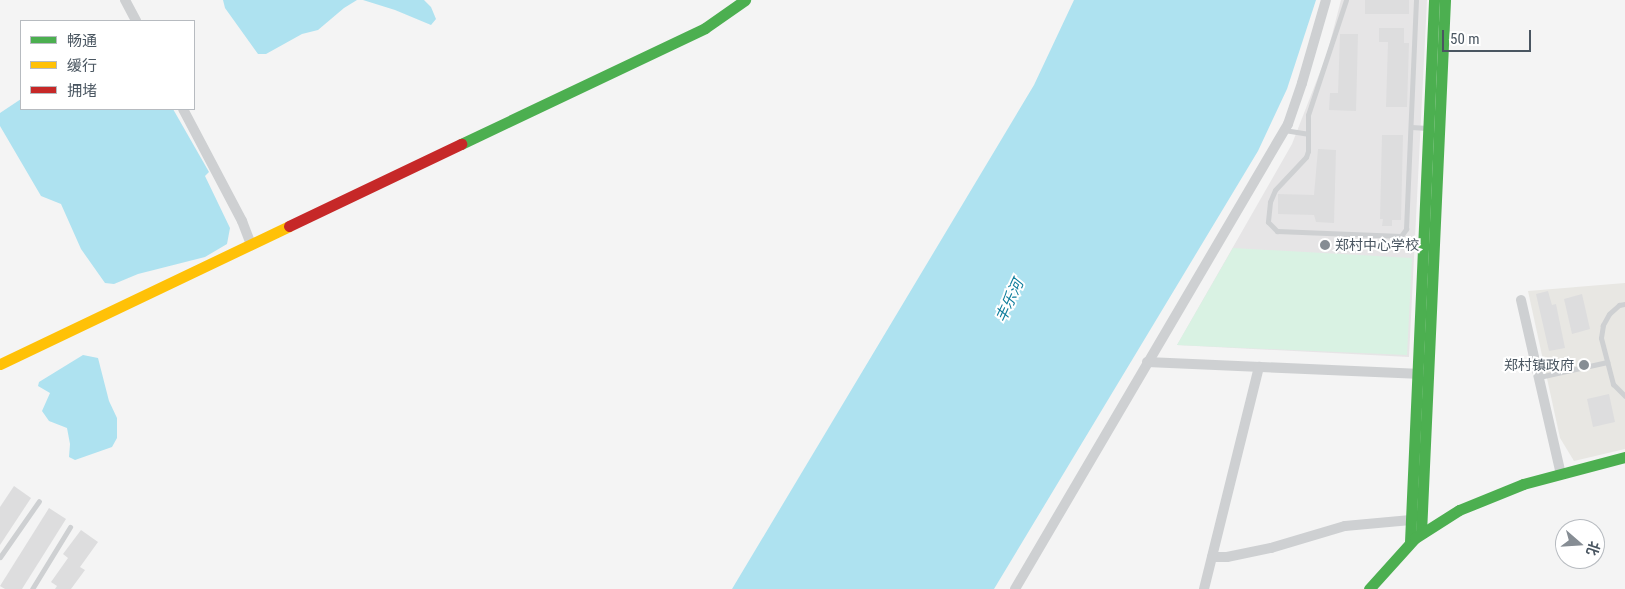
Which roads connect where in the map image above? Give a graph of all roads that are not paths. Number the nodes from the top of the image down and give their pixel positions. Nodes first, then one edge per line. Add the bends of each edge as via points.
1 (124, 0) edge
2 (745, 0) edge
3 (1326, 0) edge
4 (1346, 0) edge
5 (1416, 0) edge
6 (1434, 0) edge
7 (1445, 0) edge
8 (135, 20) edge
9 (184, 110) edge
10 (1411, 127) junction
11 (1429, 128) junction
12 (1284, 130) junction
13 (1308, 134) junction
14 (251, 245) junction
15 (1521, 300) dead end
16 (1625, 304) edge
17 (1147, 362) junction
18 (1607, 362) junction
19 (0, 364) edge
20 (1259, 367) junction
21 (1423, 374) junction
22 (1539, 377) junction
23 (1625, 396) edge
24 (1625, 457) edge
25 (1561, 474) junction
26 (40, 501) dead end
27 (1411, 520) junction
28 (70, 527) dead end
29 (1421, 533) junction
30 (1410, 542) junction
31 (0, 557) edge
32 (1212, 557) junction
33 (32, 589) edge
34 (1015, 589) edge
35 (1204, 589) edge
36 (1369, 589) edge

1 - 8 street
2 - 14 street via 706,28
3 - 12 street via 1302,83
4 - 13 lane via 1308,115
5 - 10 lane
6 - 11 street
7 - 21 street
9 - 14 street via 242,221
10 - 11 lane
10 - 13 lane via 1406,229 1401,236 1277,230 1271,227 1268,222 1272,196 1306,157
11 - 21 street
12 - 13 lane
12 - 17 street
14 - 19 street
15 - 22 street
16 - 18 lane via 1614,309 1603,325 1601,338
17 - 20 street
17 - 34 street
18 - 22 lane
18 - 23 lane via 1612,384
20 - 21 street
20 - 32 street
21 - 27 street
21 - 29 street
22 - 25 street
24 - 25 street
25 - 29 street via 1486,498 1447,516
26 - 31 lane
27 - 30 street
27 - 32 street via 1346,526 1271,548
28 - 33 lane
29 - 30 street
30 - 36 street
32 - 35 street

